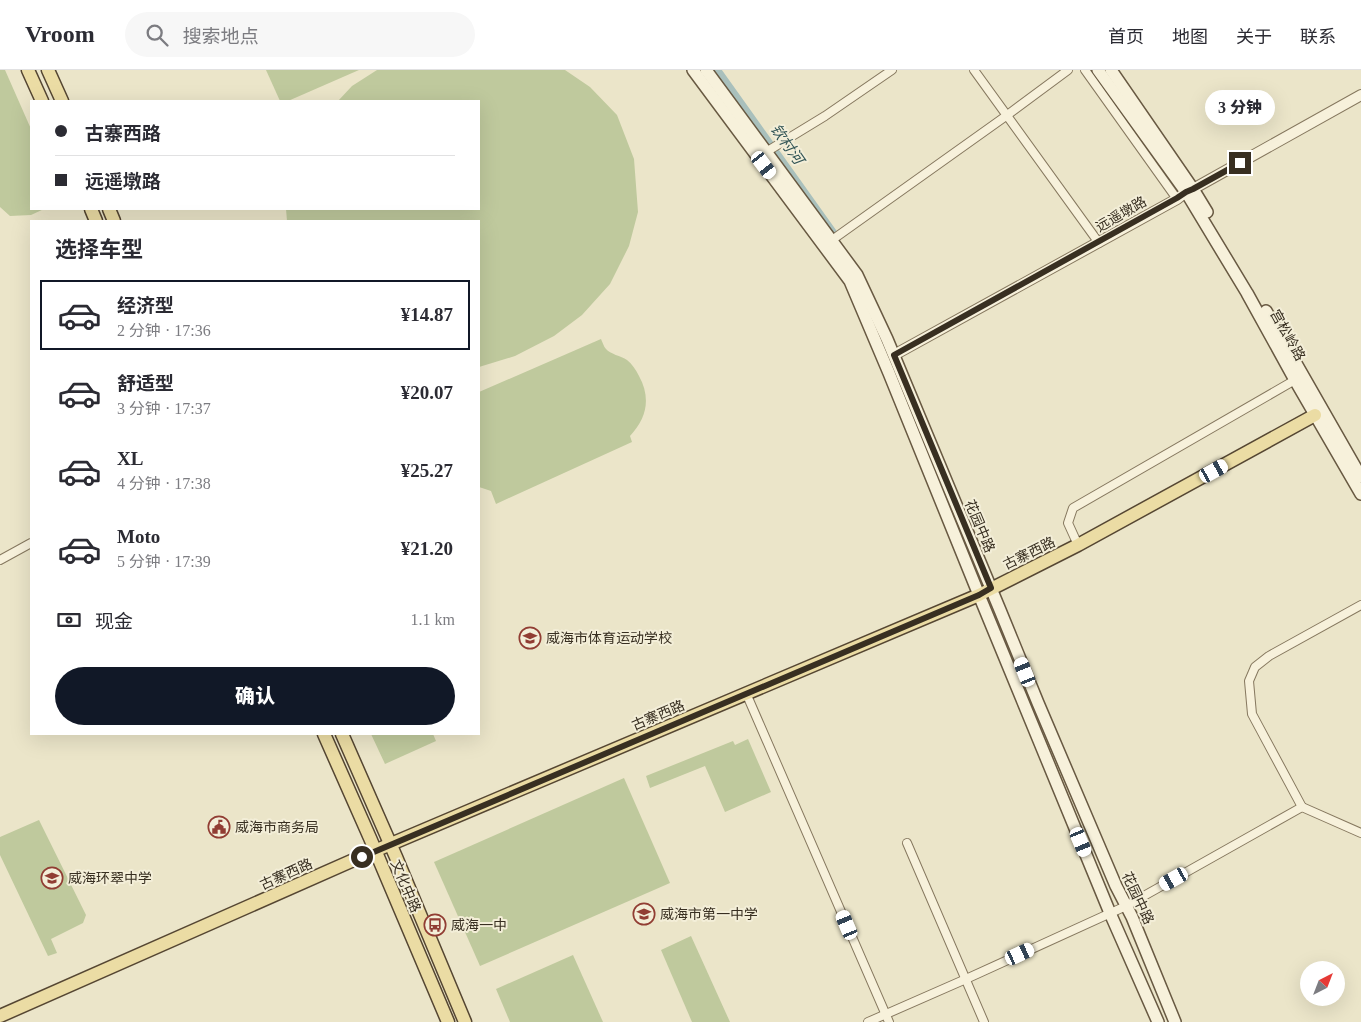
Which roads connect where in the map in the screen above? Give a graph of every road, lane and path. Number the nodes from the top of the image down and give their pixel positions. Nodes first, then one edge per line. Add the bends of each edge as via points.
1 (28, 70) edge
2 (48, 70) edge
3 (693, 70) edge
4 (706, 70) edge
5 (892, 70) edge
6 (974, 70) edge
7 (1068, 70) edge
8 (1086, 70) edge
9 (1098, 70) edge
10 (1111, 70) edge
11 (1361, 95) edge
12 (42, 100) edge
13 (62, 100) edge
14 (1006, 116) junction
15 (770, 149) junction
16 (1185, 193) junction
17 (832, 240) junction
18 (1099, 243) junction
19 (894, 355) junction
20 (1295, 380) junction
21 (1315, 415) junction
22 (1361, 477) edge
23 (1361, 494) edge
24 (30, 544) edge
25 (1078, 545) junction
26 (0, 560) edge
27 (991, 588) junction
28 (979, 595) junction
29 (1361, 605) edge
30 (746, 693) junction
31 (324, 735) edge
32 (342, 735) edge
33 (1302, 807) junction
34 (1361, 833) edge
35 (907, 843) dead end
36 (390, 845) junction
37 (375, 851) junction
38 (1126, 906) junction
39 (1110, 913) junction
40 (966, 980) junction
41 (0, 1016) edge
42 (887, 1018) edge
43 (448, 1022) edge
44 (465, 1022) edge
45 (868, 1022) edge
46 (984, 1022) edge
47 (1158, 1022) edge
48 (1175, 1022) edge

1 - 12 main road
2 - 13 main road
3 - 28 main road via 850,281
4 - 15 main road, 花园中路
5 - 15 street
6 - 14 street
7 - 14 street
8 - 16 street
9 - 16 main road
10 - 16 main road
11 - 16 street, 远遥墩路
14 - 17 street
14 - 18 street
15 - 17 main road, 花园中路
16 - 18 street, 远遥墩路
16 - 20 main road, 宫松岭路 via 1247,293
16 - 22 main road via 1300,369
17 - 19 main road, 花园中路 via 857,275
18 - 19 street, 远遥墩路
19 - 27 main road, 花园中路
20 - 21 main road, 宫松岭路
20 - 25 street via 1073,508 1068,523
21 - 23 main road, 宫松岭路
21 - 25 main road, 古寨西路
24 - 26 street
25 - 27 main road, 古寨西路
27 - 28 main road, 古寨西路
27 - 38 main road, 花园中路
28 - 30 main road, 古寨西路
28 - 39 main road
29 - 33 street via 1269,656 1255,668 1250,681 1252,714
30 - 36 main road, 古寨西路
30 - 42 street
31 - 37 main road, 文化中路
32 - 36 main road, 文化中路
33 - 34 street
33 - 38 street
35 - 40 street
36 - 37 main road, 古寨西路
36 - 44 main road, 文化中路
37 - 41 main road, 古寨西路
37 - 43 main road, 文化中路
38 - 39 street
38 - 48 main road, 花园中路
39 - 40 street
39 - 47 main road
40 - 42 street
40 - 46 street
42 - 45 street

